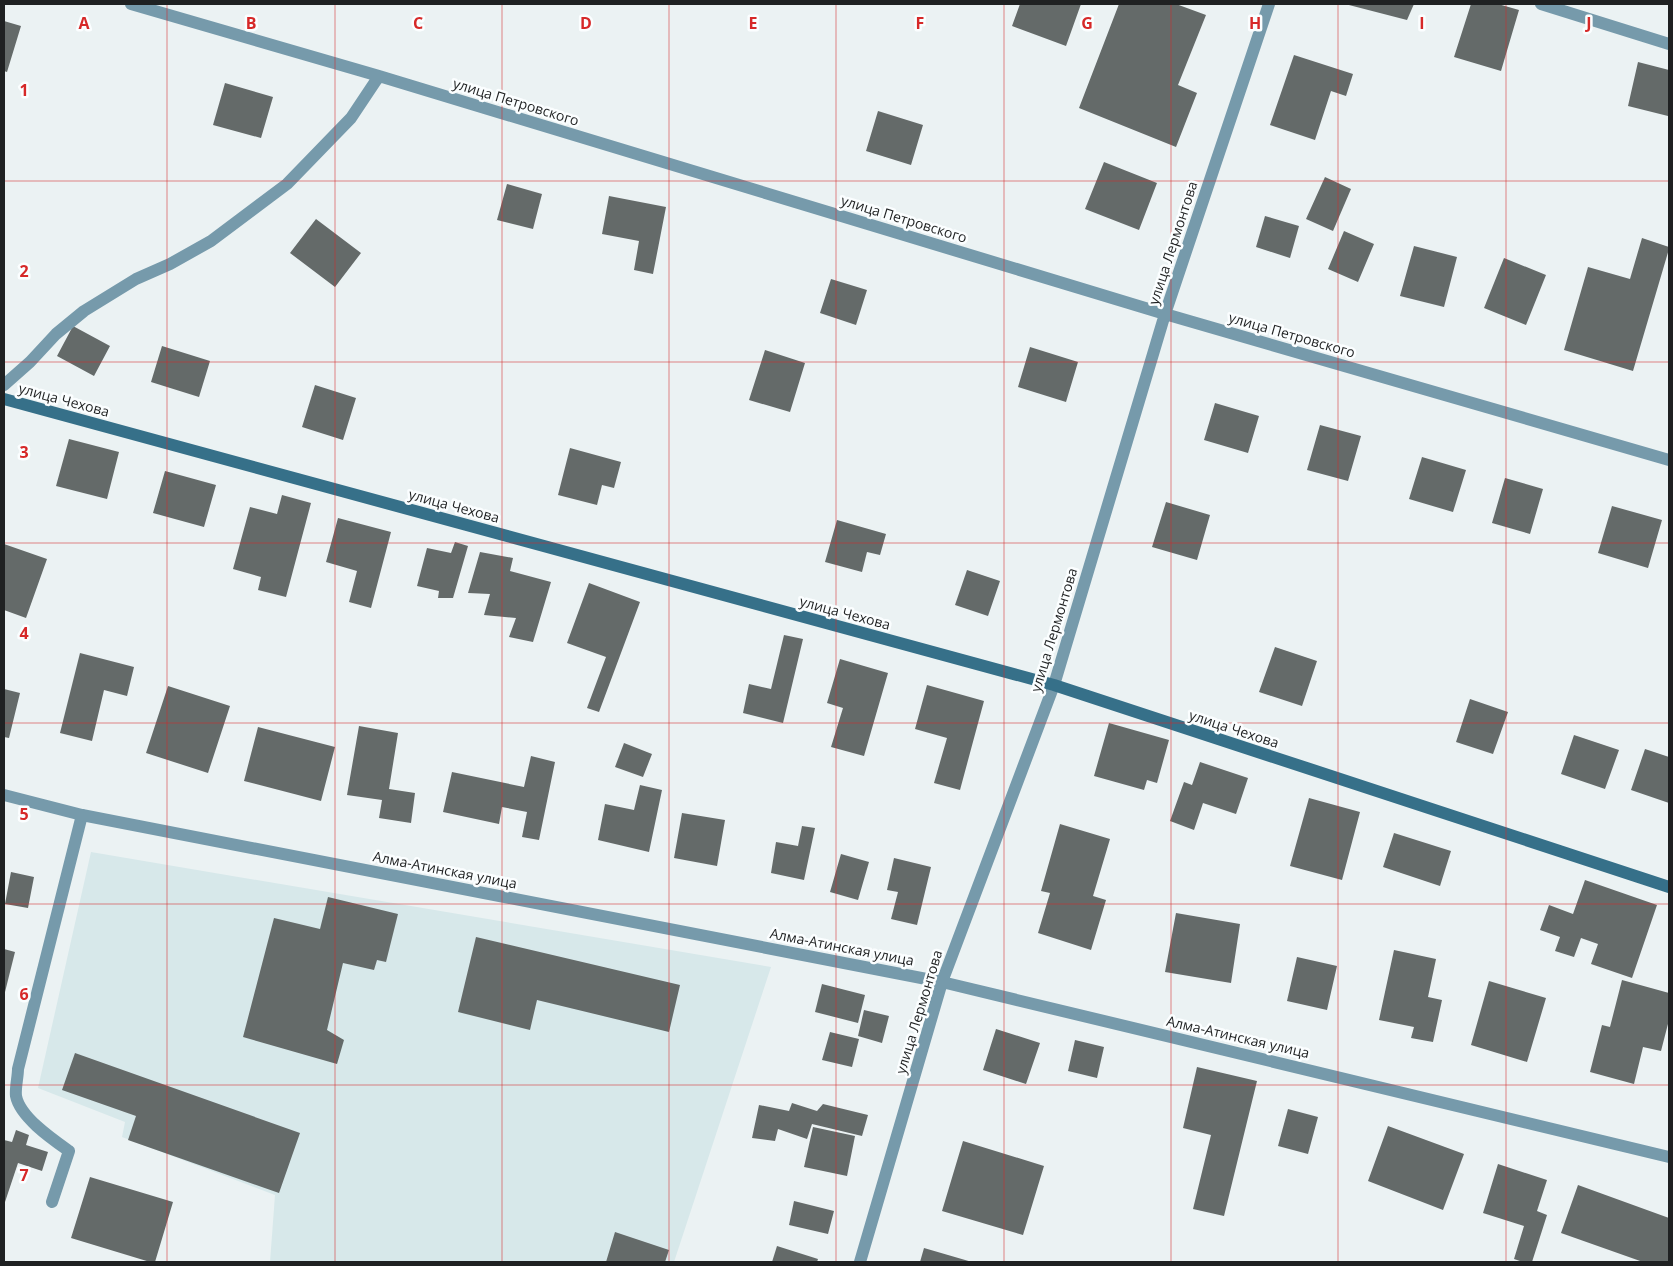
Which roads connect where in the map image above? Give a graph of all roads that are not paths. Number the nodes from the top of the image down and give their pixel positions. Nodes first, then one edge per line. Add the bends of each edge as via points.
1 (131, 4) edge
2 (1269, 4) edge
3 (1542, 4) edge
4 (1669, 44) edge
5 (379, 76) junction
6 (1165, 314) junction
7 (4, 385) edge
8 (4, 399) edge
9 (1669, 460) edge
10 (1054, 685) junction
11 (4, 795) edge
12 (82, 815) junction
13 (1669, 887) edge
14 (942, 982) junction
15 (1669, 1157) edge
16 (52, 1202) dead end
17 (860, 1262) edge

1 - 5 street, улица Петровского
2 - 6 street, улица Лермонтова
3 - 4 street
5 - 6 street, улица Петровского
5 - 7 street via 351,118 287,184 211,241 84,311
6 - 9 street, улица Петровского
6 - 10 street, улица Лермонтова
8 - 10 street, улица Чехова
10 - 13 street, улица Чехова
10 - 14 street, улица Лермонтова
11 - 12 street, Алма-Атинская улица
12 - 14 street, Алма-Атинская улица
12 - 16 street via 18,1069 16,1096 22,1109 43,1132 69,1151
14 - 15 street, Алма-Атинская улица
14 - 17 street, улица Лермонтова

